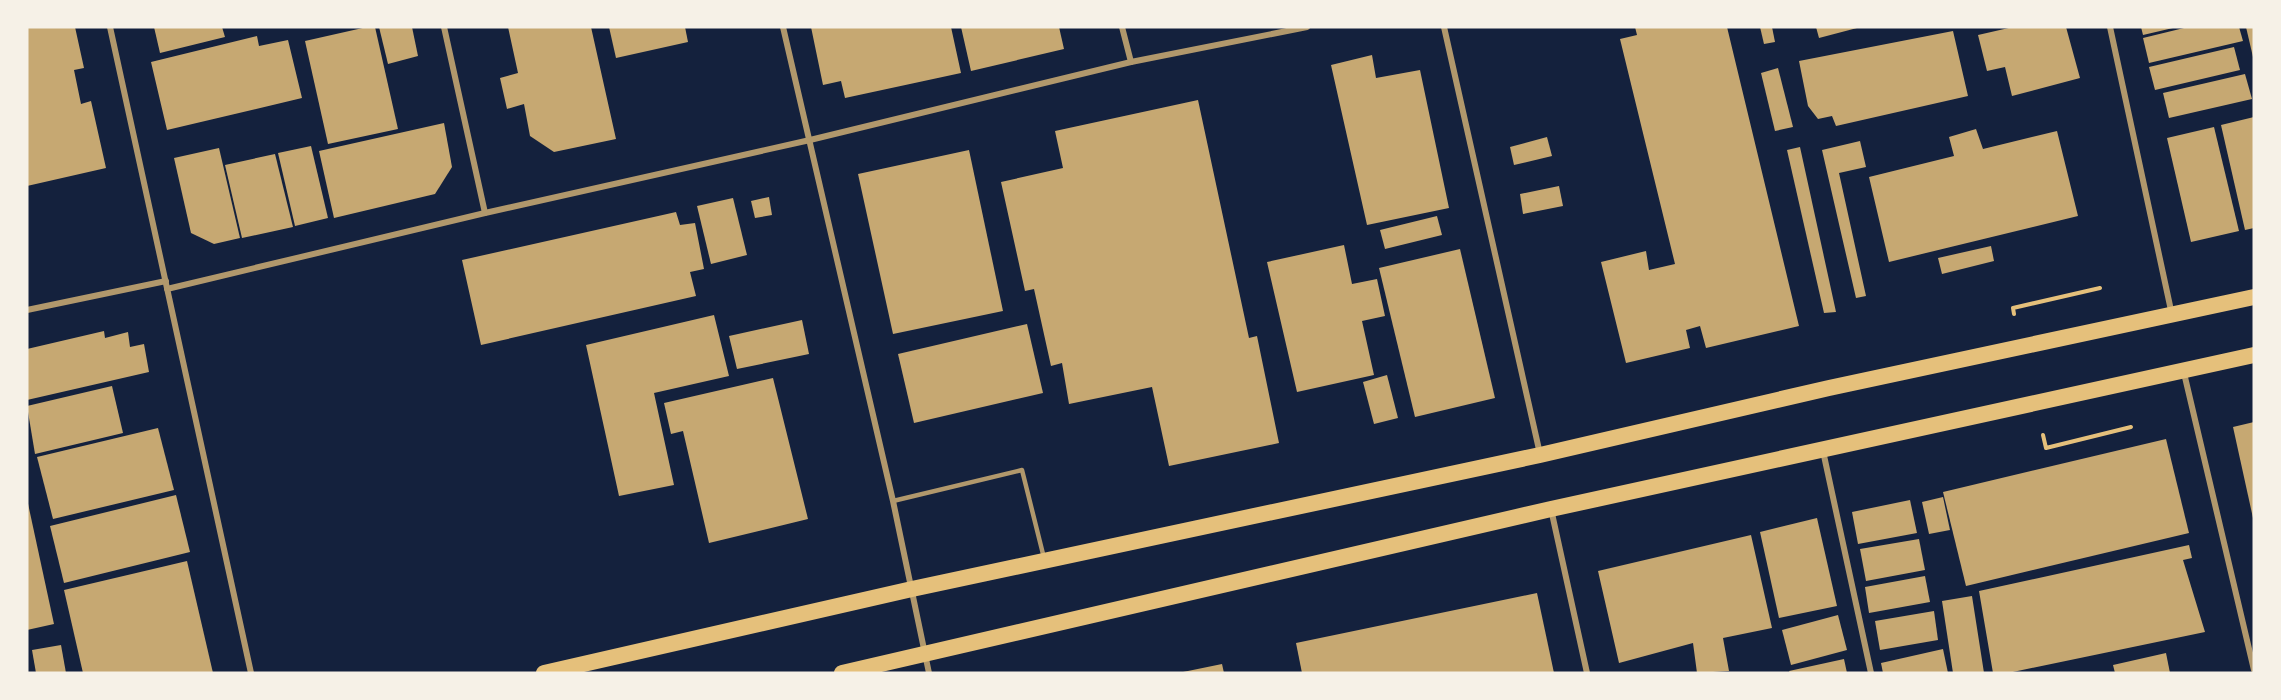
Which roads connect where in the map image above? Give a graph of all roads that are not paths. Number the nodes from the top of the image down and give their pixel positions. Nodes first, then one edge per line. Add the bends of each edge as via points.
1 (110, 27) edge
2 (444, 27) edge
3 (783, 27) edge
4 (1122, 27) edge
5 (1307, 27) edge
6 (1444, 27) edge
7 (2110, 27) edge
8 (1131, 62) junction
9 (810, 140) junction
10 (485, 213) junction
11 (166, 281) junction
12 (167, 289) junction
13 (2254, 297) edge
14 (27, 310) edge
15 (2172, 315) junction
16 (2254, 355) edge
17 (2184, 370) junction
18 (1823, 448) junction
19 (1540, 455) junction
20 (892, 501) junction
21 (1551, 509) junction
22 (1045, 561) junction
23 (912, 589) junction
24 (925, 655) junction
25 (2254, 670) edge
26 (251, 673) edge
27 (544, 673) edge
28 (842, 673) edge
29 (929, 673) edge
30 (1587, 673) edge
31 (1871, 673) edge

1 - 11 street
2 - 10 street
3 - 9 street
4 - 8 street
5 - 8 street
6 - 19 street
7 - 15 street
8 - 9 street
9 - 10 street
9 - 20 street
10 - 12 street
11 - 12 street
11 - 14 street
12 - 26 street
13 - 15 highway
15 - 19 highway
16 - 17 highway
17 - 18 highway
17 - 25 street
18 - 21 highway
18 - 31 street
19 - 22 highway
20 - 22 lane via 1022,470
20 - 23 street
21 - 24 highway
21 - 30 street
22 - 23 highway
23 - 24 street
23 - 27 highway
24 - 28 highway
24 - 29 street

